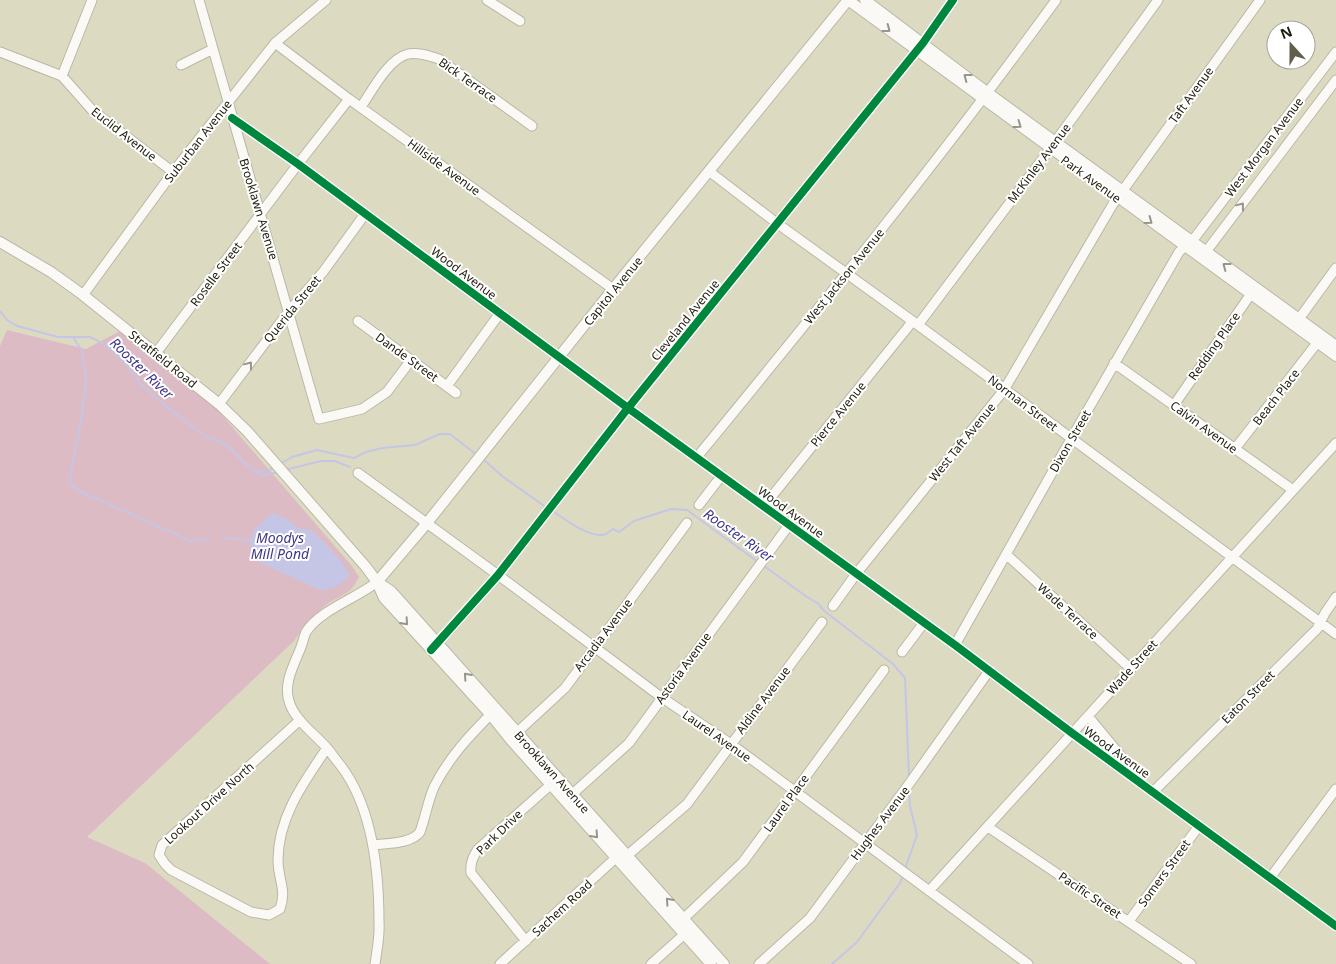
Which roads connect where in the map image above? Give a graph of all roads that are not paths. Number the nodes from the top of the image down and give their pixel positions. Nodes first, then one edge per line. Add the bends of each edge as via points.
1 (92, 0) edge
2 (199, 0) edge
3 (326, 0) edge
4 (487, 0) edge
5 (848, 0) edge
6 (865, 0) edge
7 (953, 0) edge
8 (1056, 0) edge
9 (1158, 0) edge
10 (1260, 0) edge
11 (520, 21) dead end
12 (276, 43) junction
13 (919, 47) junction
14 (213, 49) junction
15 (0, 52) edge
16 (1336, 52) edge
17 (182, 65) dead end
18 (62, 76) junction
19 (1336, 80) edge
20 (986, 96) junction
21 (349, 99) junction
22 (228, 103) junction
23 (361, 107) junction
24 (232, 118) junction
25 (532, 126) dead end
26 (1053, 145) junction
27 (298, 164) junction
28 (173, 172) junction
29 (710, 172) junction
30 (1120, 194) junction
31 (260, 214) junction
32 (365, 214) junction
33 (778, 224) junction
34 (0, 242) edge
35 (1188, 244) junction
36 (1204, 255) junction
37 (1336, 268) edge
38 (846, 274) junction
39 (613, 289) junction
40 (1253, 291) junction
41 (83, 295) junction
42 (289, 311) junction
43 (500, 314) junction
44 (358, 321) dead end
45 (1297, 322) junction
46 (915, 324) junction
47 (1317, 343) junction
48 (1336, 346) edge
49 (156, 353) junction
50 (1336, 356) edge
51 (560, 357) junction
52 (411, 360) junction
53 (1114, 363) junction
54 (447, 386) junction
55 (1004, 390) junction
56 (456, 393) dead end
57 (219, 404) junction
58 (1174, 405) junction
59 (628, 408) junction
60 (1071, 439) junction
61 (1336, 443) edge
62 (1234, 450) junction
63 (697, 457) junction
64 (358, 473) dead end
65 (722, 475) junction
66 (286, 477) joint
67 (1293, 490) junction
68 (699, 505) dead end
69 (764, 506) junction
70 (687, 523) dead end
71 (427, 524) junction
72 (788, 525) junction
73 (1006, 554) junction
74 (1234, 557) junction
75 (856, 574) junction
76 (498, 575) junction
77 (377, 582) junction
78 (1336, 597) edge
79 (833, 606) dead end
80 (822, 622) dead end
81 (1320, 622) junction
82 (923, 624) junction
83 (1336, 634) edge
84 (955, 645) junction
85 (595, 646) junction
86 (434, 647) junction
87 (902, 652) dead end
88 (1131, 669) junction
89 (884, 670) dead end
90 (989, 671) junction
91 (662, 697) junction
92 (493, 712) junction
93 (1088, 716) junction
94 (300, 720) junction
95 (1072, 733) junction
96 (514, 736) junction
97 (731, 744) junction
98 (327, 748) junction
99 (554, 781) junction
100 (1336, 788) edge
101 (1149, 789) junction
102 (794, 792) junction
103 (569, 798) junction
104 (1199, 826) junction
105 (988, 828) junction
106 (866, 843) junction
107 (374, 845) junction
108 (622, 857) junction
109 (1270, 878) junction
110 (929, 891) junction
111 (680, 922) junction
112 (1129, 922) junction
113 (1336, 926) edge
114 (688, 931) junction
115 (526, 941) junction
116 (375, 964) edge
117 (500, 964) edge
118 (651, 964) edge
119 (711, 964) edge
120 (724, 964) edge
121 (759, 964) edge
122 (1028, 964) edge
123 (1191, 964) edge

1 - 18 street
2 - 14 street, Brooklawn Avenue
3 - 12 street, Suburban Avenue
4 - 11 street
5 -> 13 main road, Park Avenue
5 - 29 main road, Capitol Avenue
6 - 13 main road, Park Avenue
7 - 13 street, Cleveland Avenue
8 - 20 street, West Jackson Avenue
9 - 26 street, McKinley Avenue
10 - 30 street, Taft Avenue
12 - 21 street, Hillside Avenue
12 - 22 street, Suburban Avenue
13 - 20 main road, Park Avenue
13 - 33 street, Cleveland Avenue
14 - 17 street
14 - 22 street, Brooklawn Avenue
15 - 18 street, Euclid Avenue
16 - 35 street, West Morgan Avenue
18 - 28 street, Euclid Avenue via 92,110
36 -> 19 street, West Morgan Avenue
20 - 26 main road, Park Avenue
20 - 38 street, West Jackson Avenue
21 - 23 street, Hillside Avenue
21 - 27 street, Roselle Street
22 - 24 street, Brooklawn Avenue
22 - 28 street, Suburban Avenue
23 - 25 street, Bick Terrace via 393,63 407,54 424,54 439,59
23 - 39 street, Hillside Avenue
24 - 27 street, Wood Avenue
24 - 31 street, Brooklawn Avenue
26 - 30 main road, Park Avenue
26 - 46 street, McKinley Avenue
27 - 31 street, Roselle Street
27 - 32 street, Wood Avenue
28 - 41 street, Suburban Avenue
29 - 33 street, Norman Street
29 - 39 main road, Capitol Avenue
30 - 35 main road, Park Avenue
30 - 55 street, West Taft Avenue
31 - 42 street, Brooklawn Avenue
31 - 49 street, Roselle Street
32 - 42 street, Querida Street
32 - 43 street, Wood Avenue
33 - 38 street, Norman Street
33 - 59 street, Cleveland Avenue
34 - 41 main road, Stratfield Road
35 - 36 main road, Park Avenue
35 - 53 street, Dixon Street via 1179,252
36 - 40 main road, Park Avenue
37 - 45 street
38 - 46 street, Norman Street
38 - 63 street, West Jackson Avenue
39 - 51 main road, Capitol Avenue
40 - 45 main road, Park Avenue
40 - 58 street, Redding Place
41 - 49 main road, Stratfield Road
42 - 52 street, Brooklawn Avenue via 319,419 362,409 387,392
57 -> 42 street, Querida Street
43 - 51 street, Wood Avenue
43 - 54 street
44 - 52 street, Dande Street
45 - 47 main road, Park Avenue
45 - 48 main road, Park Avenue
46 - 55 street, Norman Street
46 - 69 street, Pierce Avenue
47 - 50 main road, Park Avenue
47 - 62 street, Beach Place
49 - 57 main road, Stratfield Road
51 - 59 street, Wood Avenue
51 - 71 main road, Capitol Avenue
52 - 54 street, Dande Street
53 - 58 street, Calvin Avenue
53 - 60 street, Dixon Street
54 - 56 street, Dande Street
55 - 60 street, Norman Street
55 - 75 street, West Taft Avenue
57 - 66 main road, Stratfield Road
58 - 62 street, Calvin Avenue
59 - 63 street, Wood Avenue
59 - 76 street, Cleveland Avenue
60 - 73 street, Dixon Street
60 - 74 street, Norman Street
61 - 67 street, Wade Street
62 - 67 street, Calvin Avenue
63 - 65 street, Wood Avenue
64 - 71 street, Laurel Avenue
65 - 68 street
65 - 69 street, Wood Avenue
66 - 77 main road, Brooklawn Avenue
67 - 74 street, Wade Street
69 - 72 street, Wood Avenue
70 - 85 street, Arcadia Avenue
71 - 76 street, Laurel Avenue
71 - 77 main road, Capitol Avenue
72 - 75 street, Wood Avenue
72 - 91 street, Astoria Avenue
73 - 84 street, Dixon Street
73 - 88 street, Wade Terrace
74 - 81 street, Norman Street
74 - 88 street, Wade Street
75 - 79 street, West Taft Avenue
75 - 82 street, Wood Avenue
76 - 85 street, Laurel Avenue
76 - 86 street, Cleveland Avenue
77 - 86 main road, Brooklawn Avenue via 384,598
77 - 94 street via 329,611 306,632 288,688 288,701
78 - 81 street, Eaton Street
80 - 97 street, Aldine Avenue
81 - 83 street, Norman Street
81 - 101 street, Eaton Street via 1317,629
82 - 84 street, Wood Avenue
82 - 87 street
84 - 90 street, Wood Avenue
85 - 91 street, Laurel Avenue
85 - 96 street, Arcadia Avenue via 564,688
86 - 92 main road, Brooklawn Avenue
88 - 93 street, Wade Street
89 - 102 street, Laurel Place
90 - 95 street, Wood Avenue
90 - 106 street, Hughes Avenue
91 - 97 street, Laurel Avenue
91 - 103 street, Astoria Avenue via 629,743
92 - 96 main road, Brooklawn Avenue
92 - 107 street via 465,741 444,770 433,789 417,837
93 - 95 street, Wade Street
93 - 101 street, Wood Avenue
94 - 98 street
94 - 98 street, Lookout Drive North via 162,845 159,855 164,864 251,912 269,914 280,909 284,898 278,860 281,831 302,784
95 - 101 street, Wood Avenue
95 - 105 street, Wade Street
96 - 99 main road, Brooklawn Avenue
97 - 102 street, Laurel Avenue
97 - 108 street, Aldine Avenue via 686,804
98 - 107 street via 355,791
99 - 103 main road, Brooklawn Avenue
99 - 115 street, Park Drive via 478,849 472,860 472,873
100 - 109 street
101 - 104 street, Wood Avenue
102 - 106 street, Laurel Avenue
102 - 111 street, Laurel Place via 744,862
103 - 108 main road, Brooklawn Avenue
104 - 109 street, Wood Avenue
104 - 112 street, Somers Street
105 - 110 street, Wade Street
105 - 112 street, Pacific Street
106 - 110 street, Laurel Avenue
106 - 121 street, Hughes Avenue via 810,918
107 - 116 street via 380,924
108 - 111 main road, Brooklawn Avenue
108 - 115 street, Sachem Road
109 - 113 street, Wood Avenue
110 - 122 street, Laurel Avenue
111 - 114 main road, Brooklawn Avenue
112 - 123 street, Pacific Street
114 - 118 street
114 - 119 main road, Brooklawn Avenue
114 - 120 main road, Brooklawn Avenue
115 - 117 street, Sachem Road

